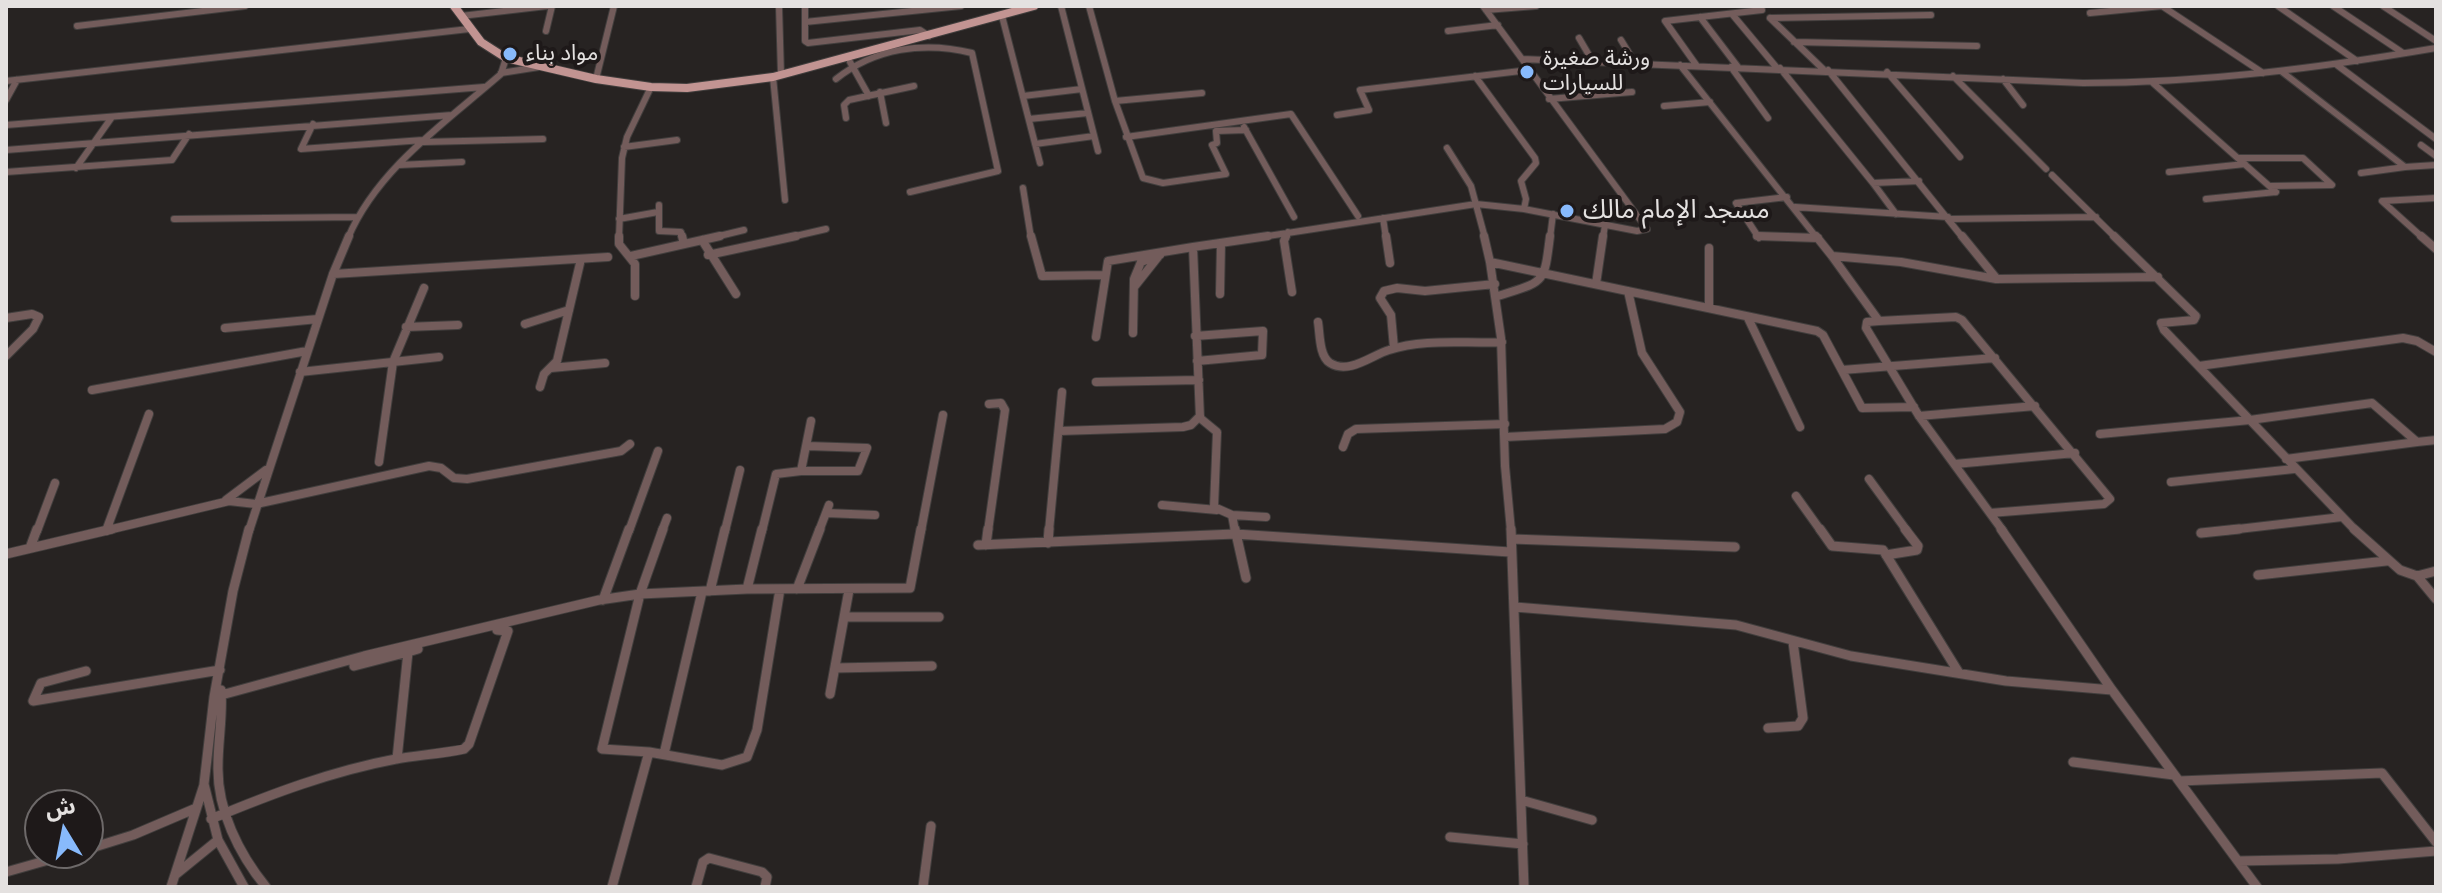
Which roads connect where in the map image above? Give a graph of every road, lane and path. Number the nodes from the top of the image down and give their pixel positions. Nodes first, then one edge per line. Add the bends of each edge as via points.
1 (245, 6) edge
2 (454, 6) edge
3 (549, 6) edge
4 (614, 6) edge
5 (779, 6) edge
6 (805, 6) edge
7 (961, 6) edge
8 (989, 6) edge
9 (1034, 6) edge
10 (1061, 6) edge
11 (1089, 6) edge
12 (1536, 6) edge
13 (2278, 6) edge
14 (2333, 6) edge
15 (2383, 6) edge
16 (1484, 8) edge
17 (1760, 8) edge
18 (2090, 13) dead end
19 (1732, 14) junction
20 (1931, 15) dead end
21 (461, 16) junction
22 (1002, 16) junction
23 (1700, 17) junction
24 (992, 18) junction
25 (1770, 18) junction
26 (805, 22) junction
27 (1498, 25) junction
28 (77, 26) dead end
29 (469, 29) junction
30 (546, 31) dead end
31 (1448, 31) dead end
32 (929, 36) junction
33 (1579, 38) dead end
34 (1621, 40) dead end
35 (2436, 41) edge
36 (1794, 42) junction
37 (1977, 46) dead end
38 (2436, 48) edge
39 (2403, 53) junction
40 (506, 58) junction
41 (1522, 59) junction
42 (850, 61) junction
43 (2357, 61) junction
44 (1593, 62) junction
45 (1635, 63) junction
46 (1680, 65) junction
47 (2337, 65) junction
48 (1697, 66) junction
49 (539, 67) junction
50 (1734, 67) junction
51 (1778, 68) junction
52 (1529, 70) junction
53 (1825, 70) junction
54 (2281, 71) junction
55 (1887, 72) junction
56 (501, 74) junction
57 (2264, 74) junction
58 (777, 76) junction
59 (1475, 76) junction
60 (1952, 76) junction
61 (596, 79) junction
62 (836, 79) dead end
63 (2003, 79) junction
64 (17, 80) junction
65 (6, 81) edge
66 (2153, 83) junction
67 (914, 86) dead end
68 (485, 87) junction
69 (651, 87) junction
70 (1082, 89) junction
71 (880, 92) junction
72 (1632, 92) dead end
73 (1202, 93) dead end
74 (869, 96) junction
75 (1023, 96) junction
76 (1549, 99) junction
77 (6, 100) edge
78 (1115, 101) junction
79 (1710, 102) junction
80 (2023, 105) dead end
81 (1664, 106) dead end
82 (1088, 113) junction
83 (454, 115) junction
84 (1337, 115) dead end
85 (112, 117) junction
86 (846, 118) dead end
87 (1768, 118) dead end
88 (1029, 119) junction
89 (1240, 121) junction
90 (886, 123) dead end
91 (313, 124) junction
92 (6, 125) edge
93 (1246, 130) junction
94 (189, 134) junction
95 (1094, 136) junction
96 (1126, 137) junction
97 (543, 139) dead end
98 (2436, 139) edge
99 (677, 140) dead end
100 (424, 141) junction
101 (94, 142) junction
102 (1035, 144) junction
103 (2421, 145) dead end
104 (624, 147) junction
105 (1447, 148) dead end
106 (6, 150) edge
107 (1098, 151) dead end
108 (2436, 156) edge
109 (1960, 157) dead end
110 (2242, 161) junction
111 (462, 162) dead end
112 (1040, 163) dead end
113 (398, 165) junction
114 (2436, 165) edge
115 (2405, 167) junction
116 (76, 168) junction
117 (6, 172) edge
118 (2169, 172) dead end
119 (2361, 173) dead end
120 (1919, 181) junction
121 (1873, 183) junction
122 (2270, 186) junction
123 (1023, 188) dead end
124 (910, 192) dead end
125 (1787, 197) junction
126 (2436, 198) edge
127 (2206, 199) dead end
128 (785, 200) dead end
129 (1476, 204) junction
130 (1795, 207) junction
131 (1524, 209) junction
132 (1553, 214) junction
133 (1896, 214) junction
134 (1358, 216) dead end
135 (357, 217) junction
136 (1294, 217) dead end
137 (2096, 217) junction
138 (1383, 218) junction
139 (1949, 218) junction
140 (174, 219) dead end
141 (619, 219) junction
142 (1605, 225) junction
143 (826, 229) dead end
144 (744, 230) dead end
145 (1288, 232) junction
146 (1818, 238) junction
147 (702, 240) junction
148 (1221, 243) junction
149 (684, 244) junction
150 (1193, 247) junction
151 (1709, 248) dead end
152 (2436, 249) edge
153 (1160, 254) junction
154 (708, 255) junction
155 (631, 256) junction
156 (1832, 256) junction
157 (608, 257) dead end
158 (581, 259) junction
159 (1490, 262) junction
160 (1390, 263) dead end
161 (1088, 265) dead end
162 (333, 274) junction
163 (1545, 274) junction
164 (1104, 275) junction
165 (1086, 276) junction
166 (2158, 277) junction
167 (1996, 279) junction
168 (1495, 284) junction
169 (1596, 284) junction
170 (424, 288) dead end
171 (1628, 291) junction
172 (1292, 292) dead end
173 (736, 294) dead end
174 (1220, 294) dead end
175 (635, 296) dead end
176 (1498, 296) junction
177 (1709, 307) junction
178 (569, 310) junction
179 (6, 318) edge
180 (1748, 318) junction
181 (318, 319) junction
182 (1879, 321) junction
183 (1318, 322) dead end
184 (525, 324) dead end
185 (458, 325) dead end
186 (406, 327) junction
187 (225, 328) dead end
188 (1133, 333) dead end
189 (1195, 336) junction
190 (1096, 337) dead end
191 (1502, 342) junction
192 (1394, 348) junction
193 (307, 351) junction
194 (2436, 352) edge
195 (6, 356) edge
196 (439, 357) dead end
197 (1995, 358) junction
198 (1197, 361) junction
199 (393, 362) junction
200 (605, 363) dead end
201 (2199, 366) junction
202 (550, 368) junction
203 (1889, 368) junction
204 (1842, 370) junction
205 (300, 372) junction
206 (1199, 380) junction
207 (1096, 382) dead end
208 (540, 387) dead end
209 (92, 390) dead end
210 (1062, 392) dead end
211 (989, 404) dead end
212 (2035, 406) junction
213 (1916, 412) junction
214 (149, 414) dead end
215 (943, 415) dead end
216 (1200, 416) junction
217 (2250, 420) junction
218 (811, 421) dead end
219 (1505, 424) junction
220 (1800, 427) dead end
221 (1059, 431) junction
222 (2100, 434) dead end
223 (1505, 437) junction
224 (2436, 440) edge
225 (2417, 442) junction
226 (630, 444) dead end
227 (807, 446) junction
228 (1343, 447) dead end
229 (658, 451) dead end
230 (2075, 453) junction
231 (2286, 459) junction
232 (379, 462) dead end
233 (1955, 464) junction
234 (268, 469) junction
235 (2294, 469) junction
236 (740, 470) dead end
237 (801, 471) junction
238 (1869, 479) dead end
239 (2171, 482) dead end
240 (55, 483) dead end
241 (1796, 496) dead end
242 (218, 503) junction
243 (256, 504) junction
244 (1162, 505) dead end
245 (1217, 510) junction
246 (1990, 513) junction
247 (875, 515) dead end
248 (1232, 515) junction
249 (1266, 517) dead end
250 (2342, 517) junction
251 (667, 518) dead end
252 (106, 531) junction
253 (2201, 533) dead end
254 (1235, 534) junction
255 (1512, 539) junction
256 (1048, 543) junction
257 (1735, 547) dead end
258 (30, 548) junction
259 (1510, 552) junction
260 (6, 554) edge
261 (1886, 555) junction
262 (2386, 561) junction
263 (2436, 571) edge
264 (2258, 575) dead end
265 (2417, 576) junction
266 (1246, 578) dead end
267 (747, 589) junction
268 (780, 589) junction
269 (797, 589) junction
270 (849, 590) junction
271 (706, 592) junction
272 (640, 594) junction
273 (2436, 599) edge
274 (603, 600) junction
275 (1515, 607) junction
276 (844, 617) junction
277 (939, 617) dead end
278 (1793, 642) junction
279 (408, 652) junction
280 (354, 666) dead end
281 (932, 666) dead end
282 (835, 668) junction
283 (86, 671) dead end
284 (1959, 673) junction
285 (220, 676) junction
286 (2112, 690) junction
287 (830, 694) dead end
288 (218, 696) junction
289 (1768, 728) dead end
290 (649, 752) junction
291 (664, 754) junction
292 (397, 759) junction
293 (2073, 762) dead end
294 (2177, 778) junction
295 (204, 784) junction
296 (1521, 800) junction
297 (194, 809) junction
298 (226, 812) junction
299 (211, 819) junction
300 (1592, 820) dead end
301 (931, 826) dead end
302 (1450, 837) dead end
303 (218, 840) junction
304 (2436, 842) edge
305 (104, 844) edge
306 (1523, 844) junction
307 (2436, 851) edge
308 (2238, 861) junction
309 (173, 881) edge
310 (244, 887) edge
311 (266, 887) edge
312 (612, 887) edge
313 (696, 887) edge
314 (765, 887) edge
315 (923, 887) edge
316 (1524, 887) edge
317 (2257, 887) edge

1 - 28 street
2 - 21 main road
3 - 21 street
3 - 30 street
4 - 61 street
5 - 58 street
6 - 26 street
7 - 26 street
8 - 24 street
9 - 22 main road
10 - 70 street
11 - 78 street
12 - 16 street
13 - 43 street
14 - 39 street
15 - 35 street
16 - 27 street
17 - 19 street
17 - 25 street
18 - 57 street via 2162,6
19 - 23 street
19 - 51 street
20 - 25 street
21 - 29 main road
22 - 24 main road
22 - 75 street
23 - 48 street via 1664,21
23 - 50 street
24 - 32 main road
25 - 36 street
26 - 32 street via 808,43 920,30
27 - 31 street
27 - 41 street
29 - 40 main road
29 - 64 street
32 - 42 main road
33 - 44 street
34 - 45 street
36 - 37 street
36 - 53 street
38 - 39 street
39 - 43 street
40 - 49 main road
40 - 56 street
41 - 44 street
41 - 52 street
42 - 58 main road
42 - 62 street
42 - 74 street
42 - 124 street via 929,44 972,53 998,171
43 - 47 street
44 - 45 street
45 - 46 street
46 - 48 street
46 - 79 street
47 - 54 street
47 - 98 street
48 - 50 street
49 - 56 street
49 - 61 main road
50 - 51 street
50 - 87 street
51 - 53 street
51 - 121 street
52 - 59 street
52 - 76 street
53 - 55 street
53 - 120 street
54 - 57 street
54 - 115 street
55 - 60 street
55 - 109 street
56 - 68 street
57 - 66 street
58 - 69 main road via 716,86
58 - 128 street
59 - 84 street via 1360,90 1369,110
59 - 131 street via 1535,158 1521,181
60 - 63 street
60 - 137 street
61 - 69 main road
63 - 66 street
63 - 80 street
64 - 65 street
64 - 77 street
66 - 110 street
67 - 71 street
68 - 83 street
68 - 85 street
69 - 104 street
70 - 75 street
70 - 82 street
71 - 74 street
71 - 90 street
72 - 76 street
73 - 78 street
74 - 86 street via 846,101
75 - 88 street
76 - 142 street via 1647,227 1637,231
78 - 96 street
79 - 81 street
79 - 125 street
82 - 88 street
82 - 95 street
83 - 91 street
83 - 100 street
85 - 92 street
85 - 101 street
88 - 102 street
89 - 93 street
89 - 96 street
89 - 134 street via 1295,116
91 - 94 street
91 - 100 street via 300,148
93 - 96 street via 1216,131 1217,143 1212,145 1226,174 1163,183 1143,178
93 - 136 street
94 - 101 street
94 - 116 street via 174,160
95 - 102 street
95 - 107 street
97 - 100 street
99 - 104 street
100 - 113 street
101 - 106 street
101 - 116 street
102 - 112 street
103 - 108 street
104 - 141 street
105 - 129 street via 1461,162
110 - 118 street
110 - 122 street
110 - 122 street via 2303,158 2332,185
111 - 113 street
113 - 135 street
114 - 115 street
115 - 119 street
116 - 117 street
120 - 121 street
120 - 139 street
121 - 133 street
122 - 127 street via 2276,192
123 - 165 street via 1039,273 1049,278
125 - 130 street
125 - 146 street via 1736,203 1759,238
126 - 152 street via 2382,201
129 - 131 street
129 - 138 street
129 - 159 street
130 - 133 street
130 - 146 street
131 - 132 street
132 - 142 street
132 - 163 street
133 - 139 street
135 - 140 street
135 - 162 street
137 - 139 street
137 - 166 street
138 - 145 street
138 - 160 street
139 - 167 street
141 - 149 street via 658,208 659,231 681,232
141 - 155 street via 621,248
142 - 169 street
143 - 154 street
144 - 147 street
145 - 148 street
145 - 172 street via 1284,241
146 - 156 street
147 - 149 street
147 - 154 street
148 - 150 street
148 - 174 street
149 - 155 street
150 - 153 street
150 - 189 street
151 - 177 street
153 - 164 street via 1112,259
153 - 188 street via 1141,262 1135,274
154 - 173 street via 731,278
155 - 175 street
156 - 167 street
156 - 182 street
157 - 158 street
158 - 162 street
158 - 178 street
159 - 163 street
159 - 168 street
161 - 165 street
162 - 181 street
163 - 169 street
163 - 176 street via 1535,284
164 - 165 street
164 - 190 street
166 - 167 street
166 - 201 street via 2196,316 2161,323
168 - 176 street
168 - 192 street via 1384,291 1380,298 1392,319
169 - 171 street
170 - 186 street
171 - 177 street
171 - 223 street via 1642,353 1680,412 1677,422 1665,429
176 - 191 street
177 - 180 street
178 - 184 street
178 - 202 street via 557,361
179 - 195 street via 39,317
180 - 204 street via 1820,332
180 - 220 street
181 - 187 street
181 - 193 street
182 - 197 street via 1956,317
182 - 203 street via 1867,322 1866,328
183 - 192 street via 1325,358 1332,364 1355,365
185 - 186 street
186 - 199 street
189 - 198 street
189 - 198 street via 1263,331 1262,355
191 - 192 street
191 - 219 street
193 - 205 street
193 - 209 street
194 - 201 street via 2403,338
196 - 199 street
197 - 203 street
197 - 212 street
198 - 206 street
199 - 205 street
199 - 232 street
200 - 202 street
201 - 217 street
202 - 208 street
203 - 204 street
203 - 213 street
204 - 213 street via 1865,410
205 - 234 street
206 - 207 street
206 - 216 street
210 - 221 street
211 - 256 street via 1001,403 1005,410 982,545
212 - 213 street
212 - 230 street
213 - 233 street
214 - 252 street
215 - 270 street via 912,587
216 - 221 street via 1183,427
216 - 245 street via 1217,434
217 - 222 street
217 - 225 street via 2372,403
217 - 231 street
218 - 227 street
219 - 223 street
219 - 228 street via 1356,429
221 - 256 street
223 - 255 street
224 - 225 street
225 - 231 street
226 - 243 street via 621,451 467,479 429,466 391,472
227 - 237 street
227 - 237 street via 867,448 858,471
229 - 274 street
230 - 233 street
230 - 246 street via 2109,495 2108,502
231 - 235 street
233 - 246 street
234 - 242 street
234 - 243 street
235 - 239 street
235 - 250 street
236 - 271 street
237 - 267 street via 776,474
238 - 261 street via 1918,546
240 - 258 street
241 - 261 street via 1832,546 1874,546
242 - 243 street
242 - 252 street
243 - 285 street via 233,591
244 - 245 street
245 - 248 street
246 - 286 street
247 - 269 street via 828,509
248 - 249 street
248 - 254 street
250 - 253 street
250 - 262 street
251 - 272 street
252 - 258 street
254 - 256 street
254 - 259 street
254 - 266 street
255 - 257 street
255 - 259 street
258 - 260 street
259 - 275 street
261 - 284 street
262 - 264 street
262 - 265 street
263 - 265 street
265 - 273 street
267 - 268 street
267 - 271 street
268 - 269 street
268 - 291 street via 751,752 743,761 722,765
269 - 270 street
270 - 276 street
271 - 272 street
271 - 291 street
272 - 274 street
272 - 290 street via 601,747
274 - 288 street
275 - 278 street via 1736,625
275 - 296 street
276 - 277 street
276 - 282 street
278 - 284 street
278 - 289 street via 1803,718 1789,729
279 - 280 street
279 - 292 street
279 - 292 street via 508,631 468,747
281 - 282 street
282 - 287 street
283 - 285 street via 41,683 33,701
284 - 286 street
285 - 288 street
286 - 294 street
288 - 295 street
288 - 298 street via 218,778
290 - 291 street
290 - 312 street
292 - 298 street via 287,788
293 - 294 street
294 - 304 street via 2382,773
294 - 308 street
295 - 297 street
295 - 299 street
296 - 300 street
296 - 306 street
297 - 305 street
297 - 309 street
298 - 299 street
298 - 311 street via 244,856
299 - 303 street
301 - 315 street
302 - 306 street
303 - 309 street
303 - 310 street
306 - 316 street
307 - 308 street
308 - 317 street
313 - 314 street via 709,858 762,872

